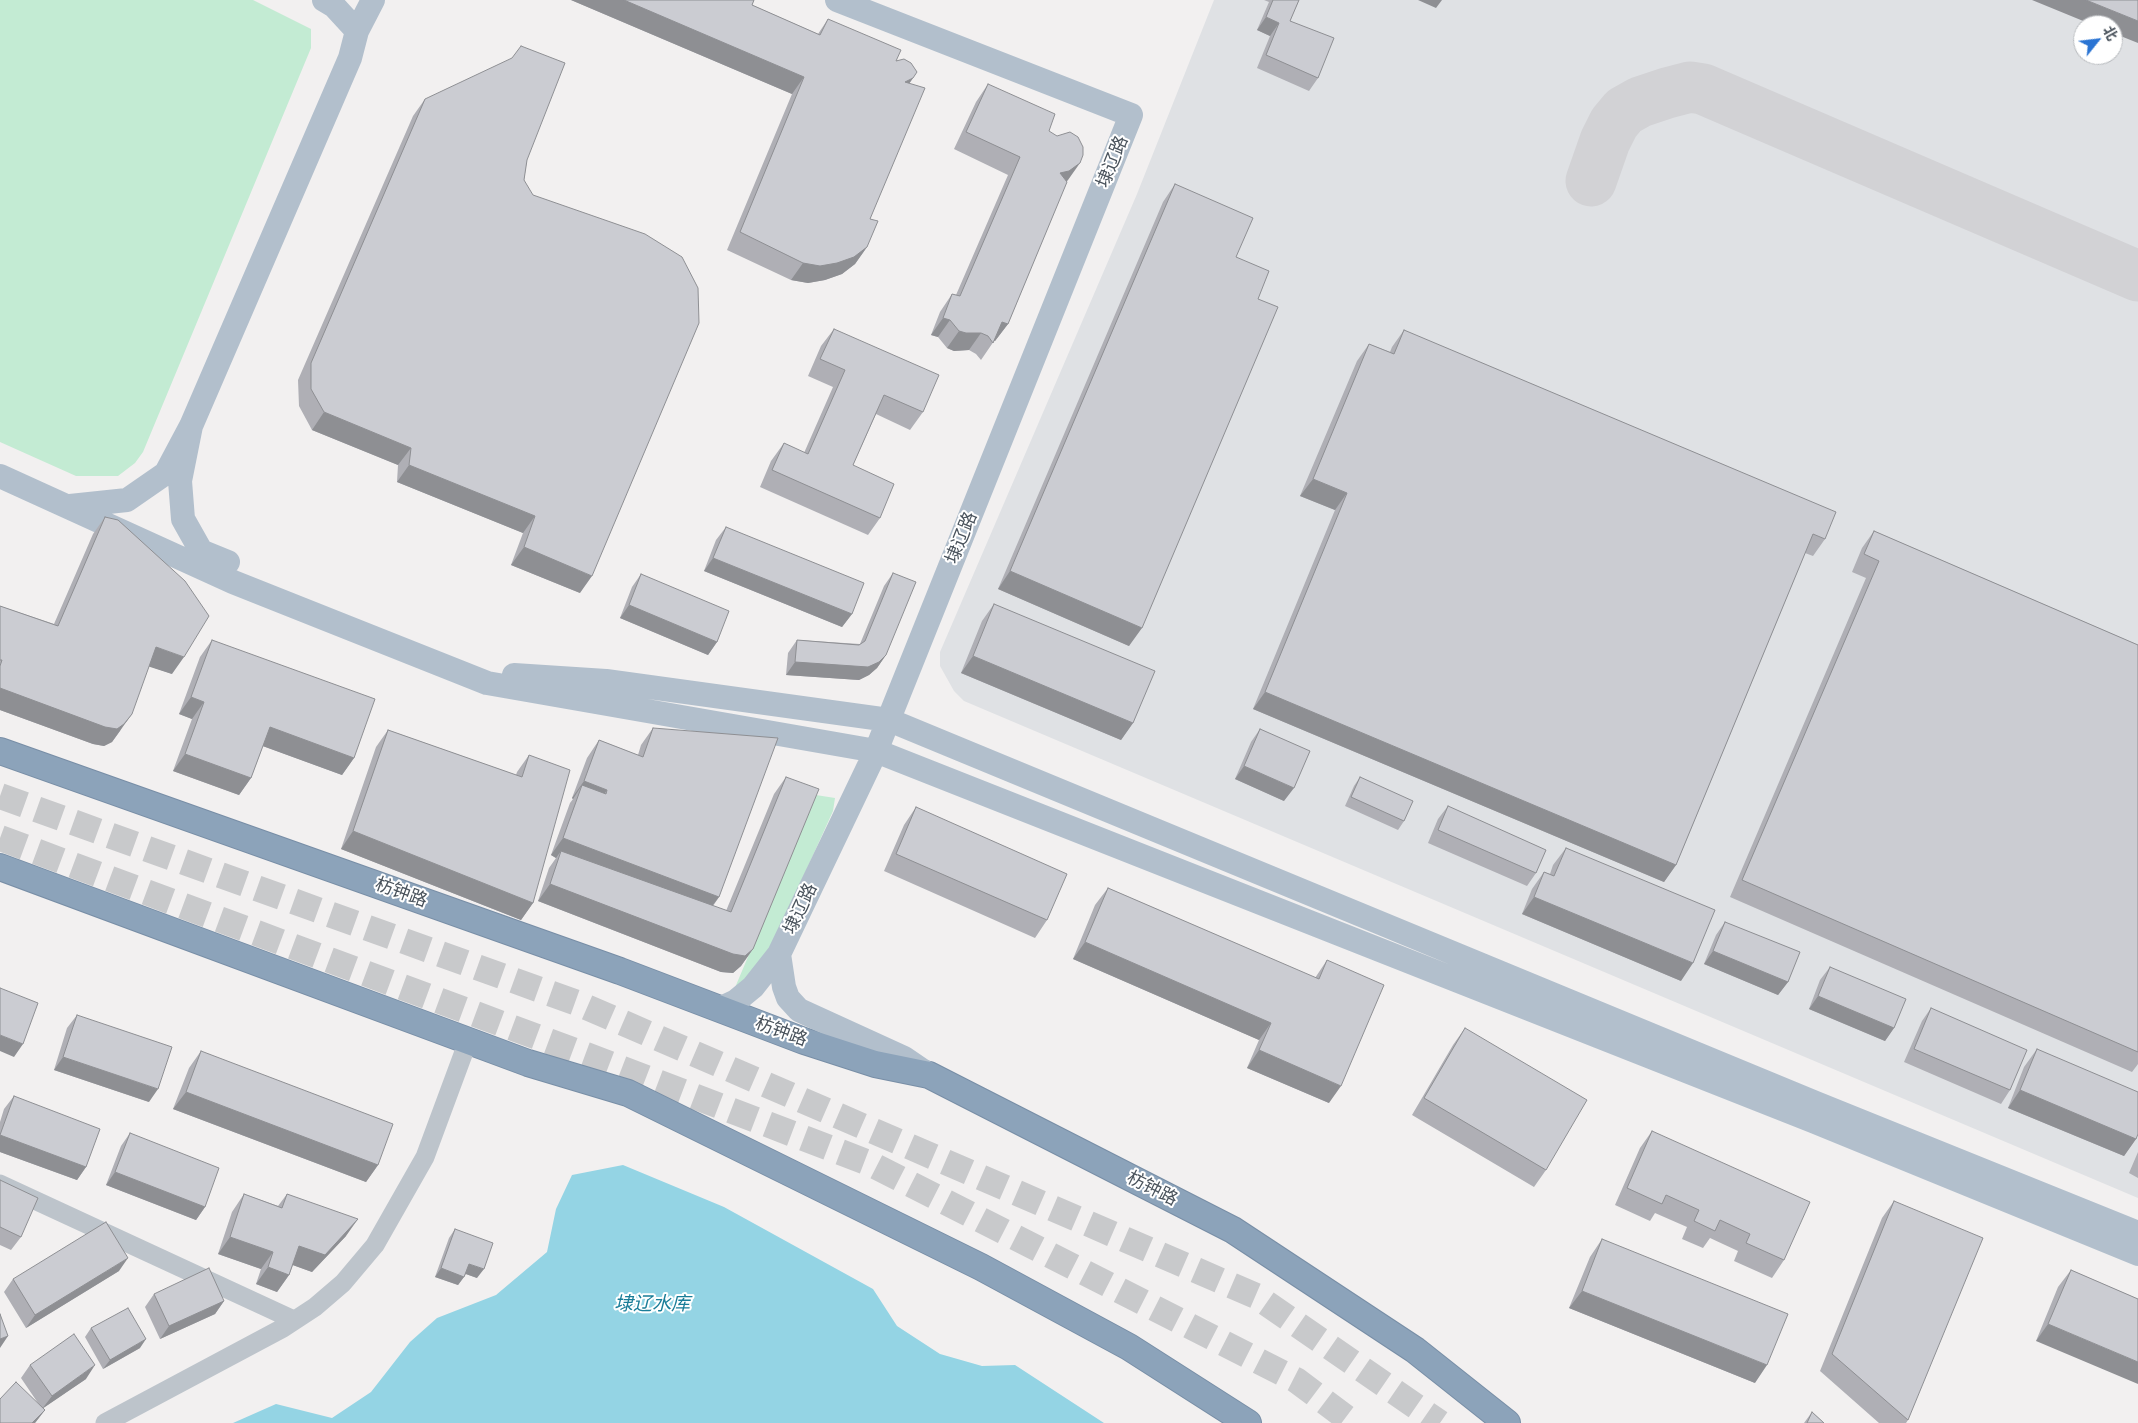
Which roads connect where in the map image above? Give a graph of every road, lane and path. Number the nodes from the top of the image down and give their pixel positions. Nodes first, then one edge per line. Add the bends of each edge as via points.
1 (324, 0) edge
2 (373, 0) edge
3 (838, 0) edge
4 (357, 31) junction
5 (191, 426) junction
6 (0, 476) edge
7 (68, 506) junction
8 (889, 720) junction
9 (0, 751) edge
10 (876, 751) junction
11 (0, 867) edge
12 (779, 954) junction
13 (719, 1009) junction
14 (468, 1041) junction
15 (929, 1075) junction
16 (0, 1184) edge
17 (2138, 1233) edge
18 (2138, 1254) edge
19 (294, 1320) junction
20 (105, 1423) edge
21 (1248, 1423) edge
22 (1507, 1423) edge

1 - 4 main road
2 - 4 main road
3 - 8 main road, 埭辽路 via 1131,115
4 - 5 main road via 342,75
5 - 7 main road via 166,474 126,500
5 - 8 main road via 180,481 183,519 201,551 489,673 606,681
6 - 7 main road
7 - 10 main road via 233,582 487,683
8 - 10 main road, 埭辽路
8 - 17 main road
9 - 13 highway, 枋钟路
10 - 12 main road, 埭辽路
10 - 18 main road via 1804,1117
11 - 14 highway
12 - 13 main road, 埭辽路 via 752,987 736,1001
12 - 15 main road via 784,987 788,998 799,1010 904,1058
13 - 15 highway, 枋钟路 via 866,1061
14 - 19 street via 425,1157 375,1245 343,1283
14 - 21 highway via 628,1093 736,1145 981,1267 1120,1342
15 - 22 highway, 枋钟路 via 1233,1230 1415,1350
16 - 19 street
19 - 20 street

